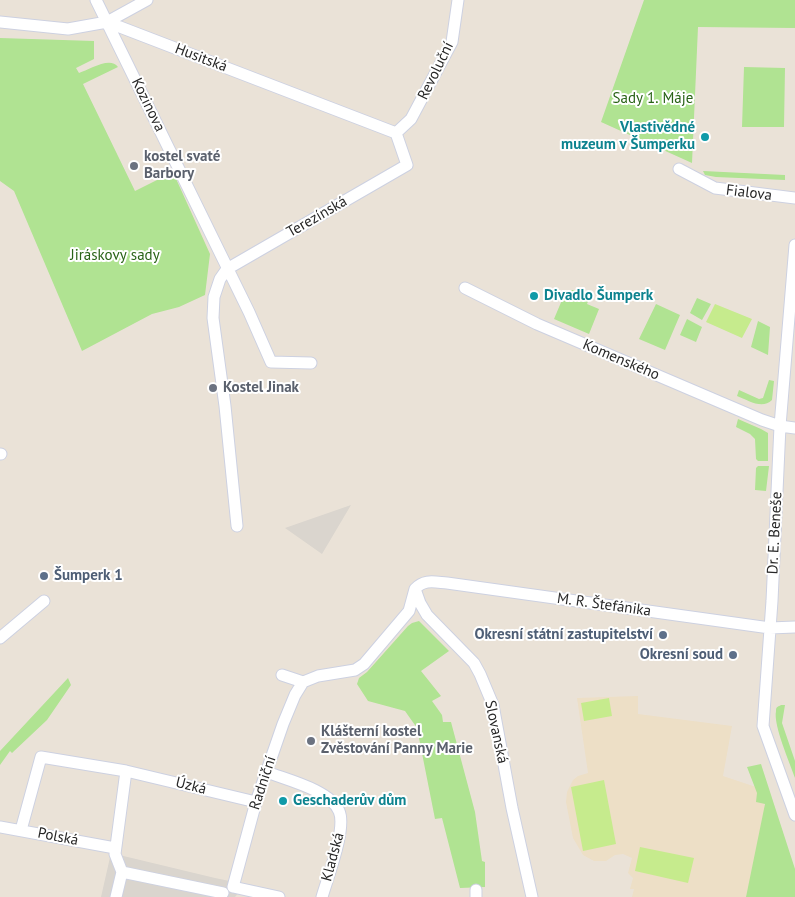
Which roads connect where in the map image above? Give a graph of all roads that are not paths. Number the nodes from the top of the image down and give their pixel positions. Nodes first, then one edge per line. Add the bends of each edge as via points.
1 (96, 0) edge
2 (147, 0) edge
3 (458, 0) edge
4 (0, 22) edge
5 (107, 22) junction
6 (396, 133) junction
7 (679, 169) dead end
8 (795, 198) edge
9 (795, 246) edge
10 (227, 269) junction
11 (465, 288) dead end
12 (311, 363) dead end
13 (780, 426) junction
14 (795, 428) edge
15 (237, 526) dead end
16 (415, 589) junction
17 (44, 601) dead end
18 (795, 627) edge
19 (770, 628) junction
20 (0, 638) edge
21 (282, 675) dead end
22 (303, 682) junction
23 (126, 770) junction
24 (267, 772) junction
25 (256, 802) junction
26 (795, 815) edge
27 (0, 827) edge
28 (21, 830) junction
29 (115, 848) junction
30 (122, 872) junction
31 (226, 892) edge
32 (116, 897) edge
33 (280, 897) edge
34 (322, 897) edge
35 (532, 897) edge

1 - 5 street, Kozinova
2 - 5 street
3 - 6 street, Revoluční via 452,42 411,119
4 - 5 street via 68,29
5 - 6 street, Husitská
5 - 10 street, Kozinova
6 - 10 street, Terezínská via 408,165
7 - 8 street, Fialova via 715,188
9 - 13 street, Dr. E. Beneše
10 - 12 street, Kozinova via 271,362
10 - 15 street via 214,297 213,318
11 - 13 street, Komenského via 536,324
13 - 14 street, Komenského
13 - 19 street, Dr. E. Beneše
16 - 19 street, M. R. Štefánika via 428,581 447,583
16 - 22 street via 409,611 364,664 355,670
16 - 35 street, Slovanská via 427,615 474,663 492,705
17 - 20 street
18 - 19 street, M. R. Štefánika
19 - 26 street, Dr. E. Beneše via 763,726
21 - 22 street
22 - 24 street, Radniční via 283,724
23 - 25 street, Úzká
23 - 28 street, Úzká via 41,757
23 - 29 street
24 - 25 street, Radniční
24 - 34 street, Kladská via 314,790 332,801 340,812 341,831
25 - 31 street, Radniční
27 - 28 street, Polská
28 - 29 street, Polská
29 - 30 street via 114,854
30 - 31 street
30 - 32 street
31 - 33 street

